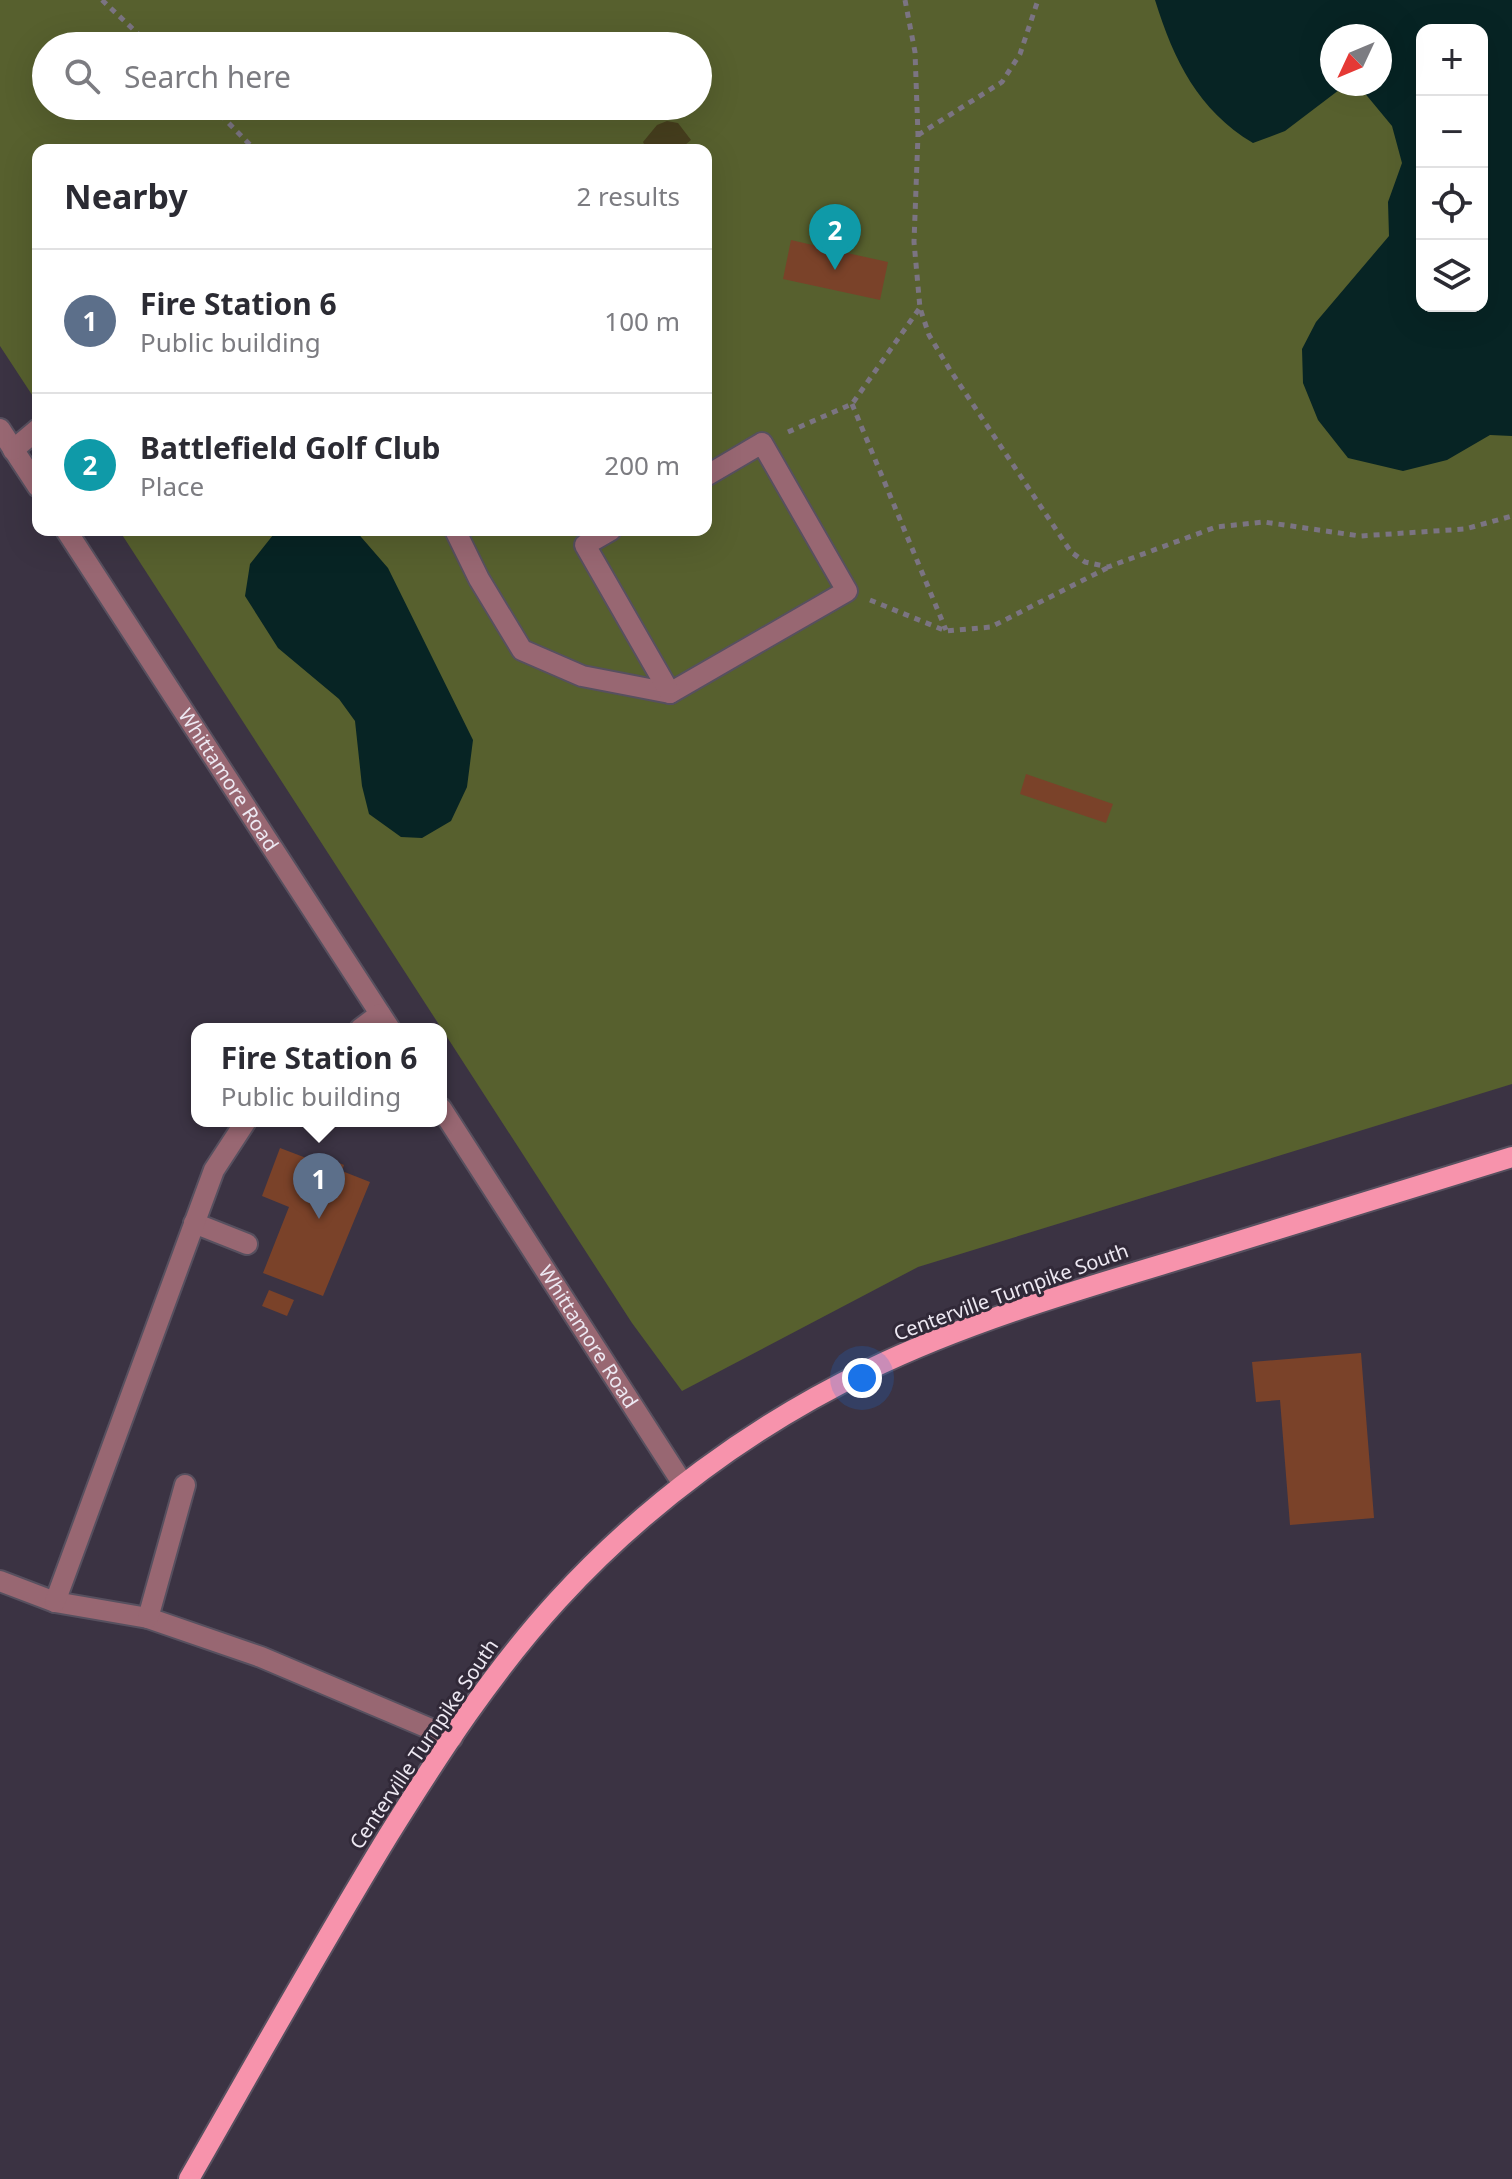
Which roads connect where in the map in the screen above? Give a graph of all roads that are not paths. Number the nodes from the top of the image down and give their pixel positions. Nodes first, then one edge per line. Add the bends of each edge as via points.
1 (0, 429) edge
2 (32, 434) edge
3 (13, 450) junction
4 (712, 472) edge
5 (32, 478) edge
6 (70, 536) edge
7 (458, 536) edge
8 (601, 536) edge
9 (670, 693) junction
10 (385, 1021) edge
11 (447, 1117) edge
12 (242, 1127) edge
13 (1512, 1157) edge
14 (194, 1223) junction
15 (247, 1244) dead end
16 (683, 1484) junction
17 (185, 1485) dead end
18 (0, 1581) edge
19 (55, 1602) junction
20 (148, 1618) junction
21 (452, 1738) junction
22 (189, 2179) edge

1 - 3 street
2 - 3 street
3 - 5 street
4 - 9 street via 762,443 847,591
6 - 10 street, Whittamore Road
7 - 9 street via 522,650 582,676
8 - 9 street via 585,545
11 - 16 street, Whittamore Road
12 - 14 street via 214,1170
13 - 16 main road, Centerville Turnpike South via 1067,1293 938,1340 823,1394
14 - 15 street
14 - 19 street
16 - 21 main road, Centerville Turnpike South via 558,1599
17 - 20 street
18 - 19 street
19 - 20 street
20 - 21 street via 261,1657
21 - 22 main road, Centerville Turnpike South via 353,1893

